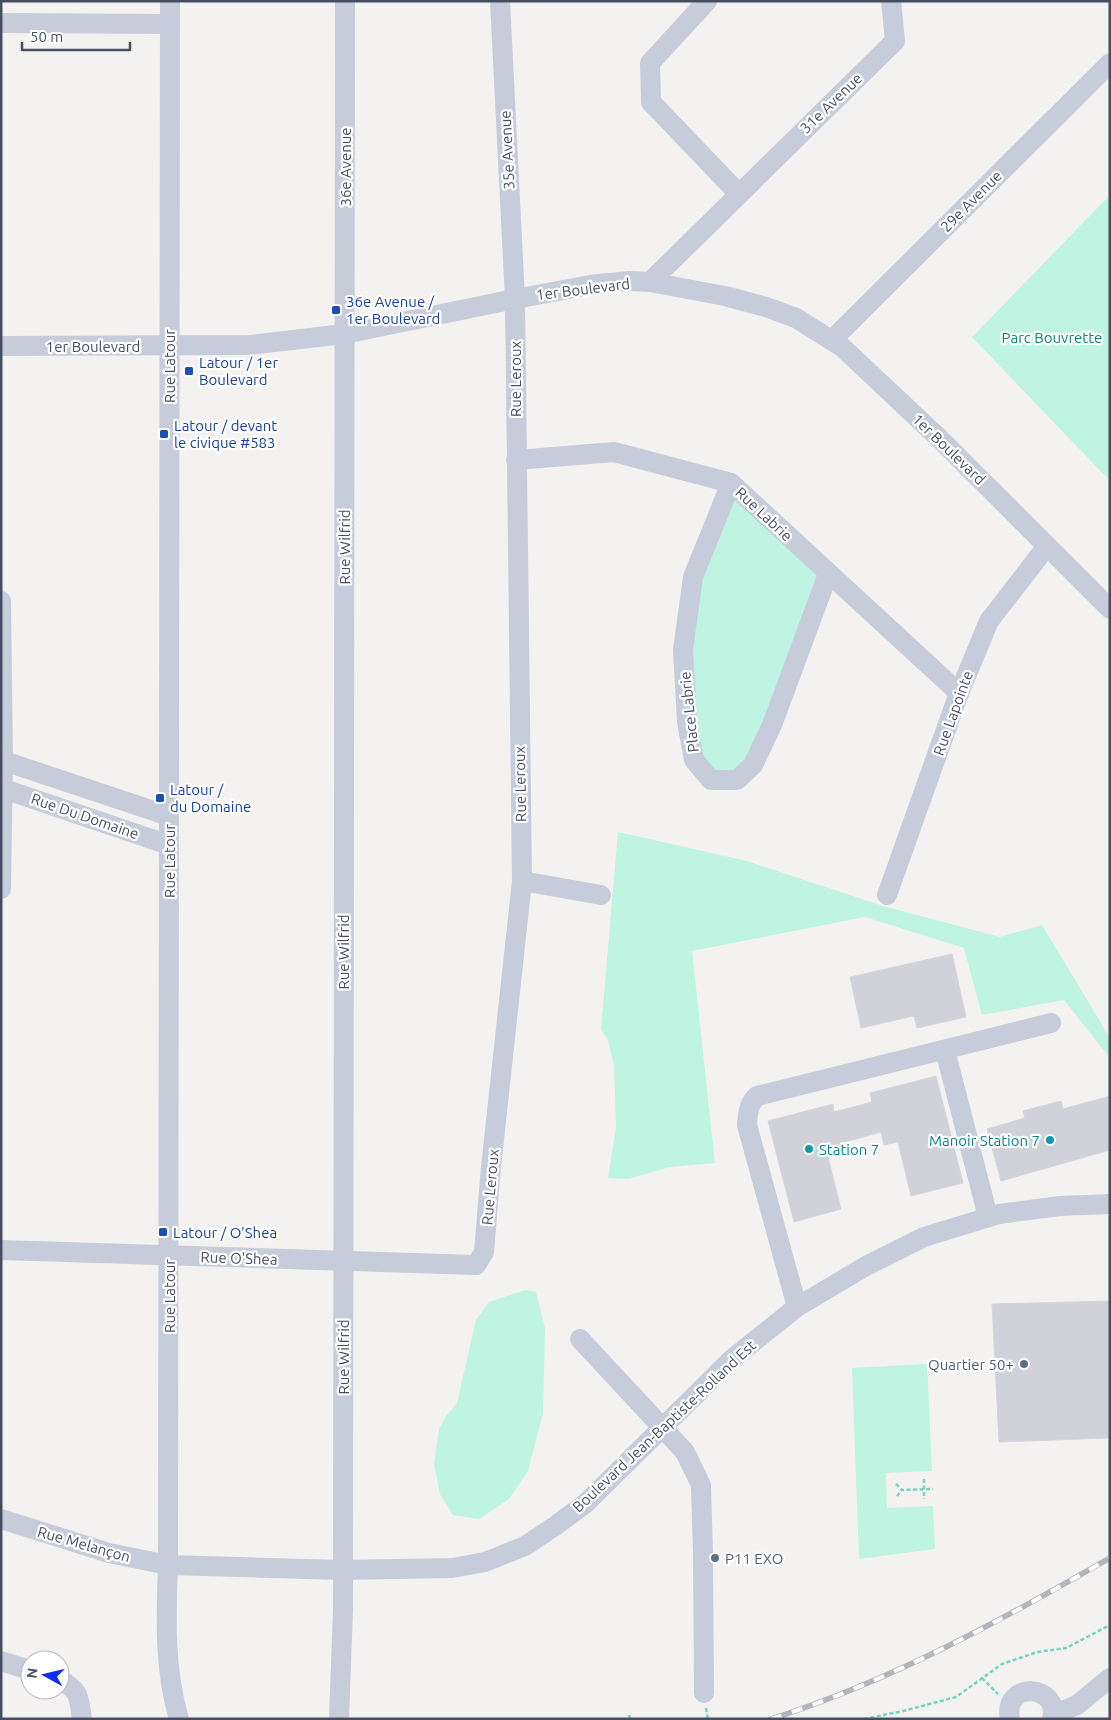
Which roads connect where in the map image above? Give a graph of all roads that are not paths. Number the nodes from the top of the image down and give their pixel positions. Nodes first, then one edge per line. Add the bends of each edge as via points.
1 (170, 1) edge
2 (345, 1) edge
3 (500, 1) edge
4 (707, 1) edge
5 (891, 1) edge
6 (1, 23) edge
7 (170, 24) junction
8 (1110, 63) edge
9 (739, 194) junction
10 (650, 282) junction
11 (515, 298) junction
12 (344, 334) junction
13 (832, 340) junction
14 (1, 346) edge
15 (169, 346) junction
16 (516, 460) junction
17 (731, 483) junction
18 (1047, 546) junction
19 (828, 574) junction
20 (1, 601) edge
21 (1110, 609) edge
22 (959, 693) junction
23 (2, 760) edge
24 (2, 788) edge
25 (169, 816) junction
26 (169, 845) junction
27 (522, 881) junction
28 (1, 889) edge
29 (601, 895) dead end
30 (887, 895) dead end
31 (1050, 1023) dead end
32 (945, 1050) junction
33 (1110, 1204) edge
34 (988, 1217) junction
35 (1, 1250) edge
36 (169, 1255) junction
37 (343, 1261) junction
38 (476, 1266) joint
39 (797, 1307) junction
40 (580, 1339) dead end
41 (661, 1427) junction
42 (1, 1519) edge
43 (168, 1565) junction
44 (342, 1570) junction
45 (1, 1661) edge
46 (20, 1667) edge
47 (1110, 1678) edge
48 (70, 1685) edge
49 (704, 1693) dead end
50 (1010, 1712) edge
51 (1052, 1717) edge
52 (82, 1719) edge
53 (180, 1719) edge
54 (339, 1719) edge

1 - 7 street, Rue Latour
2 - 12 street, 36e Avenue
3 - 11 street, 35e Avenue
4 - 9 street via 650,63 651,102
5 - 9 street, 31e Avenue via 896,41
6 - 7 street
7 - 15 street, Rue Latour
8 - 13 street, 29e Avenue
9 - 10 street, 31e Avenue
10 - 11 street, 1er Boulevard via 590,285
10 - 13 street, 1er Boulevard via 766,307 796,318
11 - 12 street, 1er Boulevard
11 - 16 street, Rue Leroux
12 - 15 street, 1er Boulevard via 250,344
12 - 37 street, Rue Wilfrid
13 - 18 street, 1er Boulevard via 940,440
14 - 15 street, 1er Boulevard
15 - 25 street, Rue Latour
16 - 17 street, Rue Labrie via 614,452
16 - 27 street, Rue Leroux
17 - 19 street, Rue Labrie
17 - 19 street, Place Labrie via 692,576 683,650 687,722 694,760 711,780 737,780 753,765 772,725
18 - 21 street, 1er Boulevard
18 - 22 street, Rue Lapointe via 989,621
19 - 22 street, Rue Labrie
20 - 23 street
22 - 30 street, Rue Lapointe
23 - 24 street
23 - 25 street, Rue Du Domaine
24 - 26 street, Rue Du Domaine
24 - 28 street
25 - 26 street, Rue Latour
26 - 36 street, Rue Latour
27 - 29 street
27 - 38 street, Rue Leroux via 484,1252
31 - 32 street
32 - 34 street
32 - 39 street via 757,1096 752,1101 746,1125
33 - 34 street, Boulevard Jean-Baptiste-Rolland Est via 1060,1206
34 - 39 street, Boulevard Jean-Baptiste-Rolland Est via 924,1237 866,1266
35 - 36 street, Rue O'Shea
36 - 37 street, Rue O'Shea
36 - 43 street, Rue Latour
37 - 38 street, Rue O'Shea
37 - 44 street, Rue Wilfrid
39 - 41 street, Boulevard Jean-Baptiste-Rolland Est via 732,1359
40 - 41 street
41 - 44 street, Boulevard Jean-Baptiste-Rolland Est via 586,1503 525,1546 485,1562 452,1568
41 - 49 street via 685,1452 701,1484
42 - 43 street, Rue Melançon via 109,1553
43 - 44 street, Boulevard Jean-Baptiste-Rolland Est
43 - 53 street, Rue Latour via 168,1661
44 - 54 street, Rue Wilfrid
45 - 46 street
47 - 51 street via 1077,1705
48 - 52 street via 78,1696
50 - 51 street via 1013,1699 1025,1691 1039,1692 1050,1701

